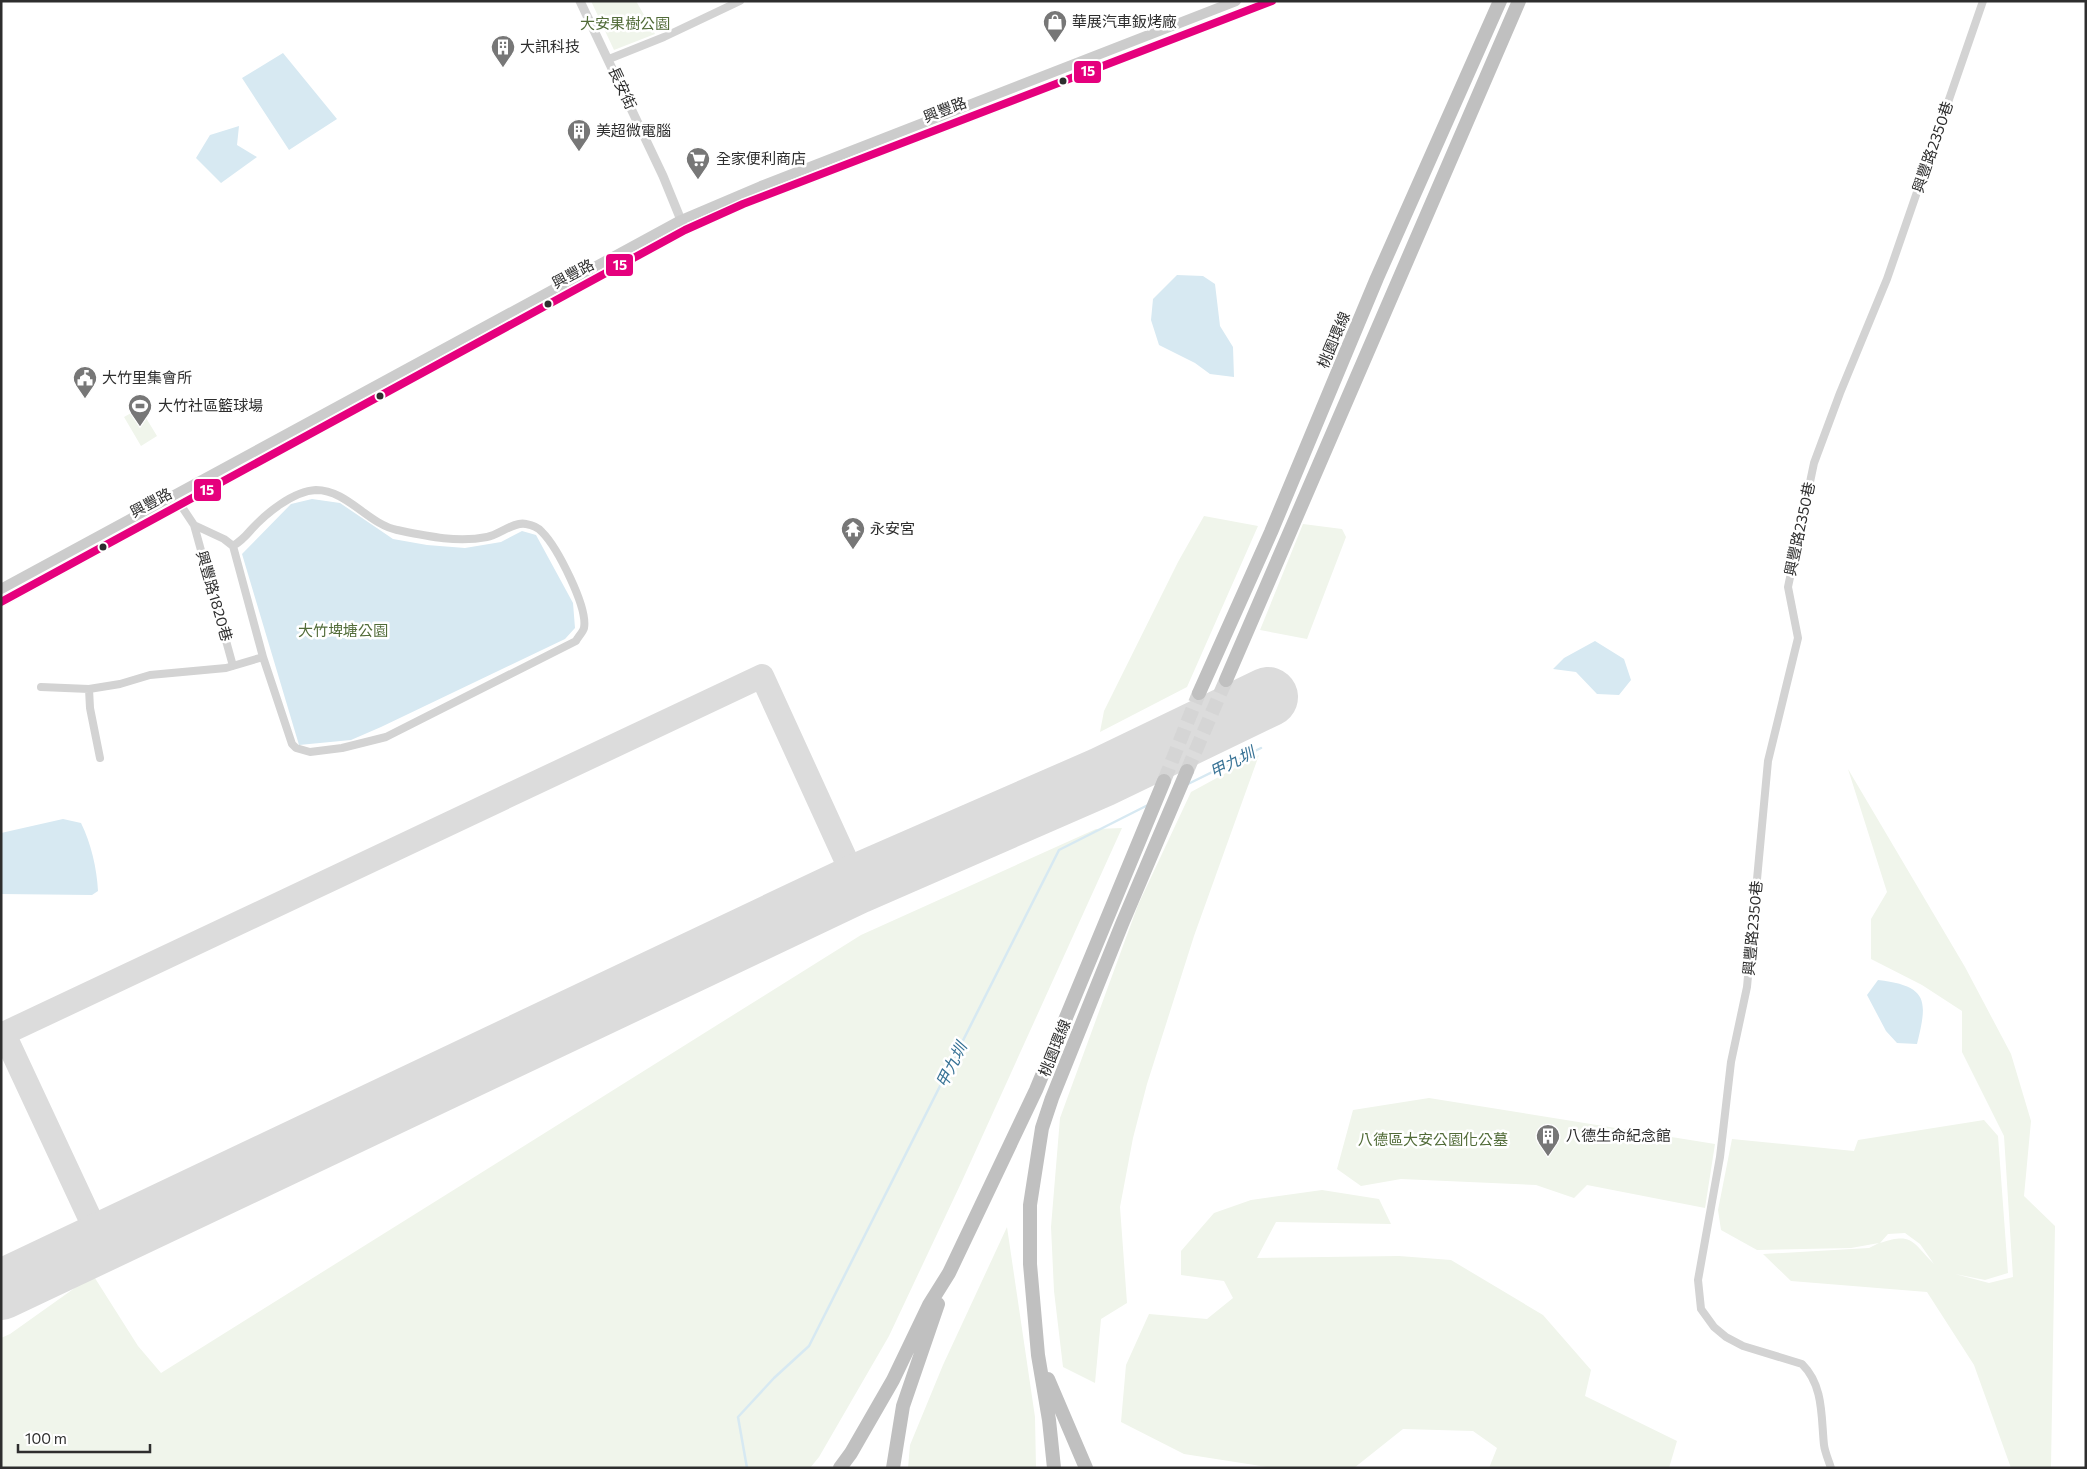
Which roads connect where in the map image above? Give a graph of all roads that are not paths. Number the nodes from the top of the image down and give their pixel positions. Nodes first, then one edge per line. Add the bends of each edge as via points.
1 (580, 1) edge
2 (740, 1) edge
3 (1236, 1) edge
4 (1272, 1) edge
5 (1500, 1) edge
6 (1519, 1) edge
7 (1983, 1) edge
8 (609, 59) junction
9 (683, 225) junction
10 (180, 504) junction
11 (194, 525) junction
12 (233, 546) junction
13 (1, 589) edge
14 (1, 602) edge
15 (263, 657) junction
16 (234, 666) junction
17 (1226, 680) tunnel mouth
18 (41, 687) dead end
19 (89, 689) junction
20 (1199, 693) tunnel mouth
21 (100, 758) dead end
22 (1187, 771) tunnel mouth
23 (1164, 781) tunnel mouth
24 (949, 1273) junction
25 (1038, 1355) junction
26 (840, 1468) edge
27 (893, 1468) edge
28 (1054, 1468) edge
29 (1086, 1468) edge
30 (1831, 1468) edge

1 - 8 street, 長安街
2 - 8 street
3 - 9 main road, 興豐路 via 761,186
4 - 9 main road, 興豐路
5 - 20 highway, 桃園環線
6 - 17 highway
7 - 30 street, 興豐路2350巷 via 1886,279 1814,463 1796,541 1788,587 1798,638 1768,761 1747,987 1731,1062 1720,1157 1698,1280 1701,1309 1726,1337 1743,1346 1802,1364 1809,1371 1822,1408 1824,1448
8 - 9 street, 長安街
9 - 10 main road, 興豐路
9 - 13 main road, 興豐路
10 - 11 street
10 - 14 main road, 興豐路
11 - 12 street
11 - 16 street, 興豐路1820巷
12 - 15 street
12 - 15 street via 277,506 299,492 317,490 332,493 394,529 451,540 488,537 522,523 535,526 547,538 582,607 584,628 576,641 386,737 342,748 310,752 292,744
15 - 16 street
16 - 19 street via 150,675
18 - 19 street
19 - 21 street
22 - 25 highway, 桃園環線 via 1042,1128 1030,1205 1030,1264
23 - 24 highway, 桃園環線 via 1036,1090
24 - 26 highway via 929,1305 893,1380
24 - 27 highway via 903,1406
25 - 28 highway
25 - 29 highway

